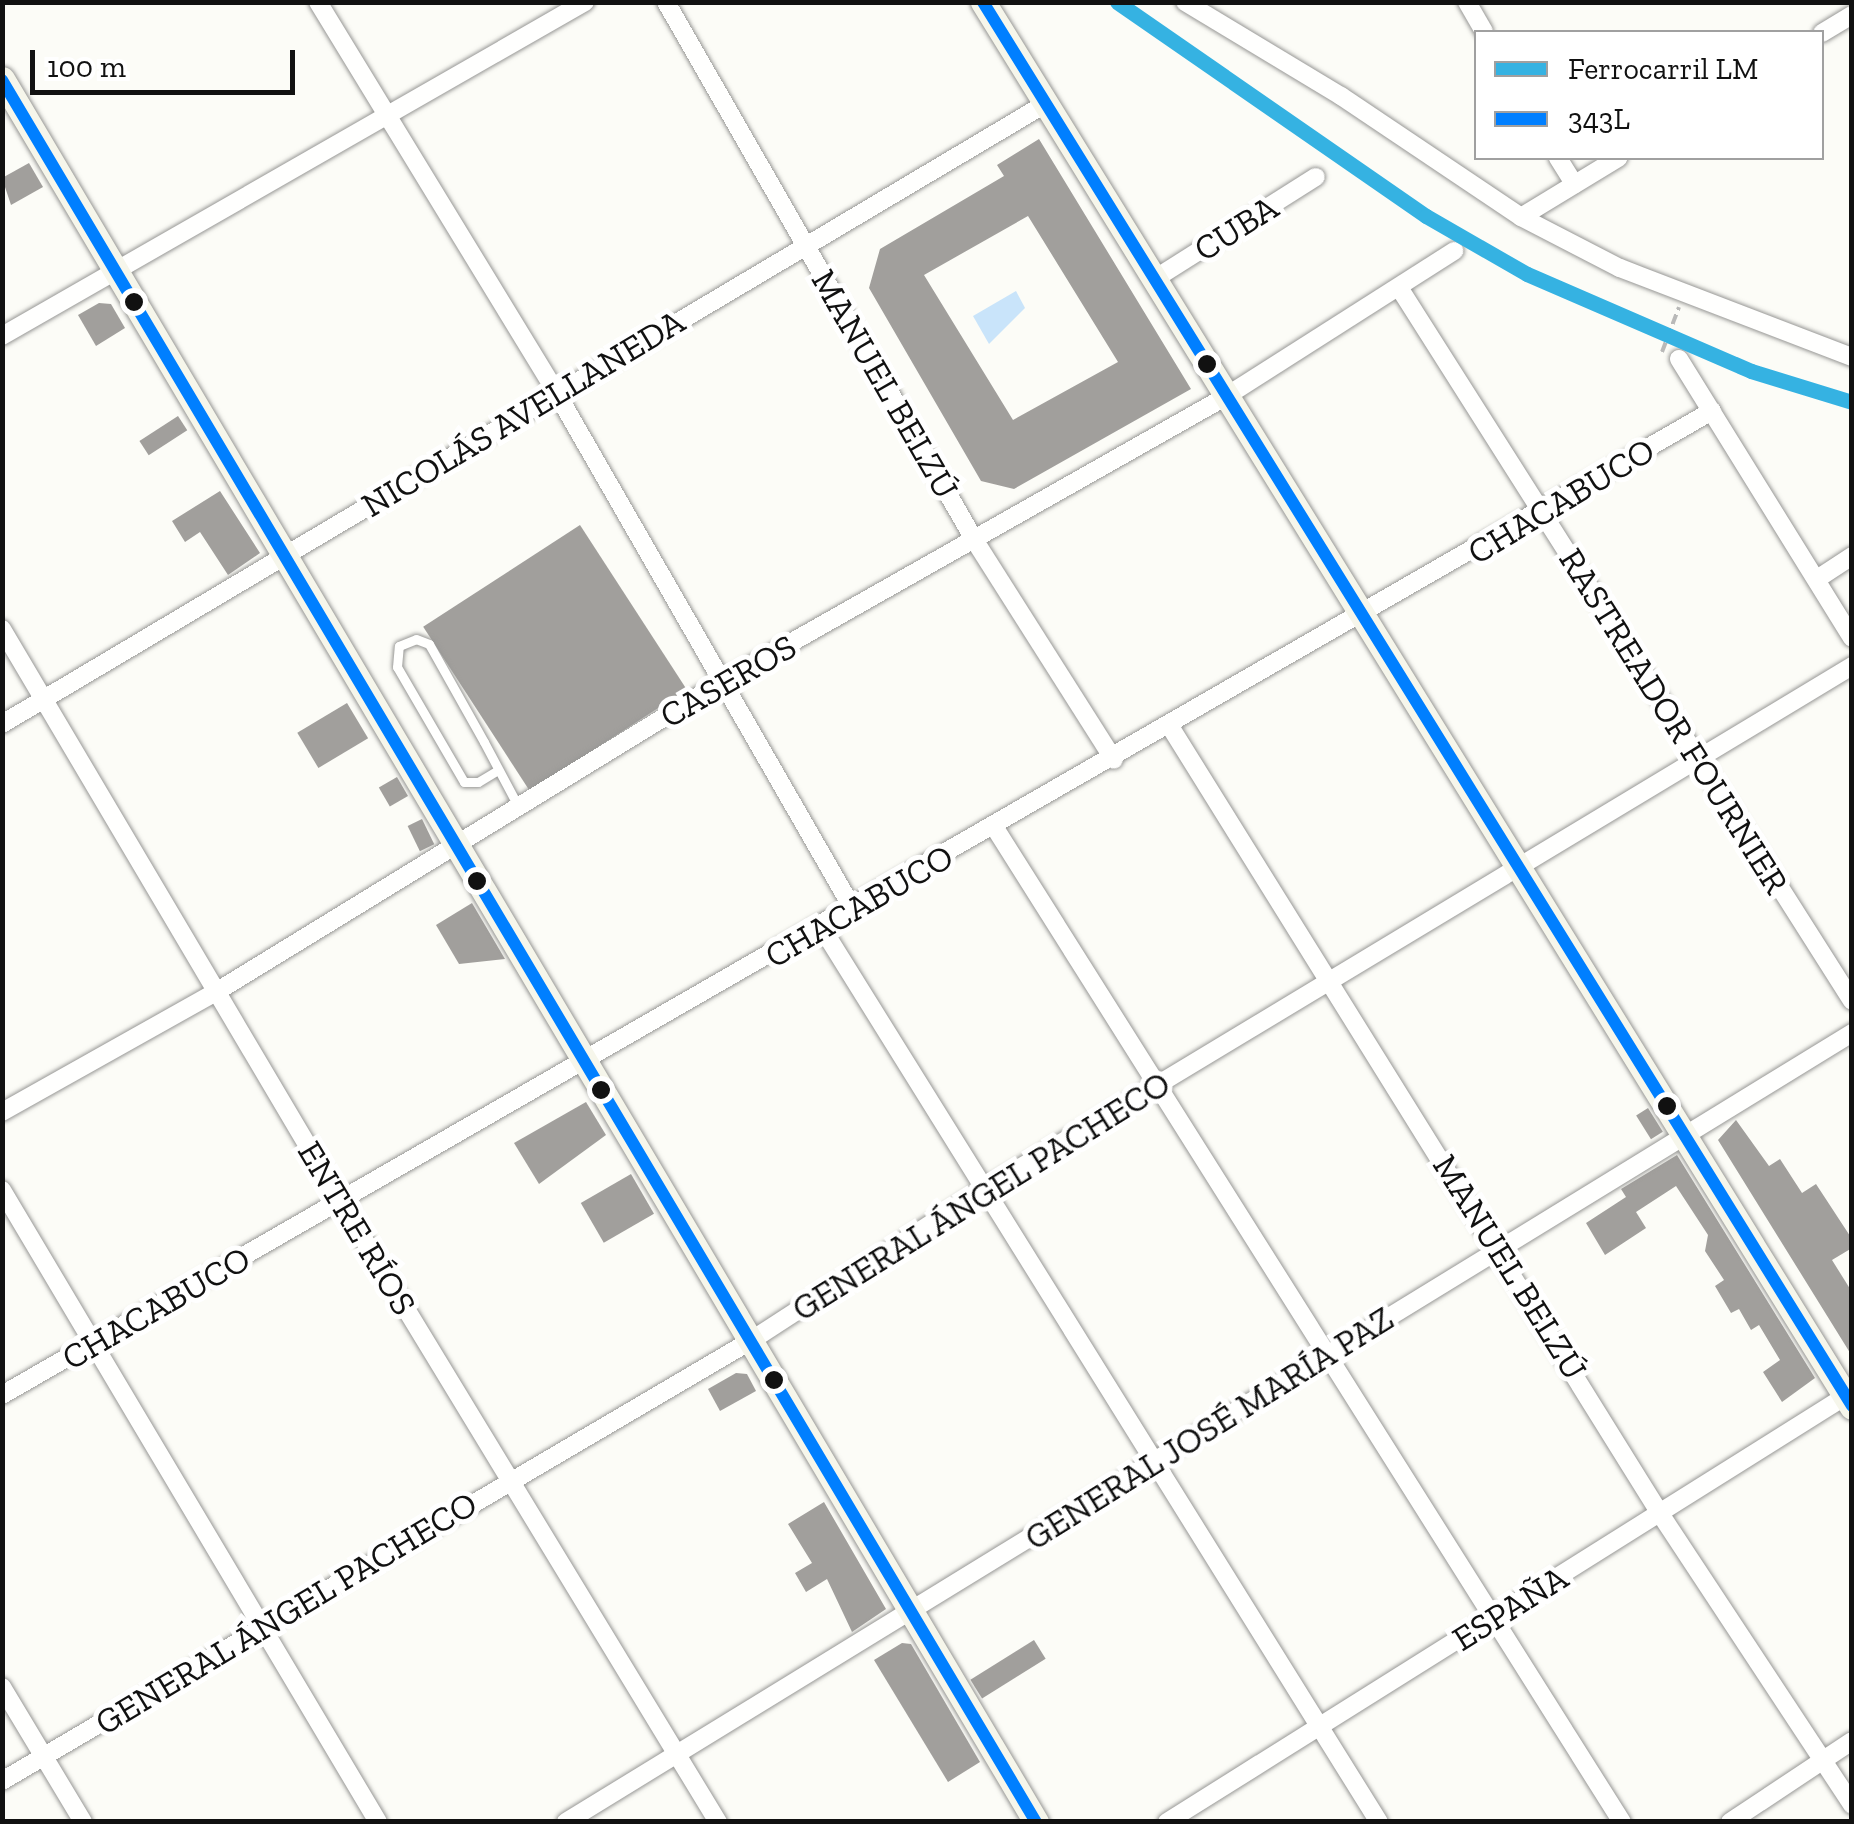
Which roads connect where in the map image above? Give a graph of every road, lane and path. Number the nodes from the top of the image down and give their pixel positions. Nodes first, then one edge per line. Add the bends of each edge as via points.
1 (318, 2) edge
2 (585, 2) edge
3 (666, 2) edge
4 (983, 2) edge
5 (1467, 2) edge
6 (1198, 6) edge
7 (1852, 15) edge
8 (1483, 30) edge
9 (1824, 32) edge
10 (2, 79) edge
11 (1046, 104) junction
12 (387, 114) junction
13 (1559, 160) edge
14 (1615, 160) edge
15 (1316, 178) dead end
16 (1574, 184) junction
17 (1521, 217) junction
18 (806, 244) junction
19 (1454, 251) dead end
20 (115, 268) junction
21 (1156, 278) junction
22 (1400, 288) junction
23 (1679, 307) dead end
24 (2, 336) edge
25 (1660, 351) dead end
26 (1852, 357) edge
27 (1680, 359) dead end
28 (556, 392) junction
29 (1226, 397) junction
30 (1712, 411) junction
31 (1541, 512) junction
32 (975, 542) junction
33 (286, 554) junction
34 (1852, 556) edge
35 (1816, 579) junction
36 (1365, 617) junction
37 (2, 629) edge
38 (1852, 638) edge
39 (1852, 666) edge
40 (726, 680) junction
41 (44, 698) junction
42 (2, 724) edge
43 (1171, 728) junction
44 (1698, 758) junction
45 (1114, 760) junction
46 (498, 770) junction
47 (519, 808) junction
48 (995, 828) junction
49 (459, 845) junction
50 (1518, 868) junction
51 (853, 909) junction
52 (822, 928) junction
53 (1331, 980) junction
54 (216, 992) junction
55 (1852, 1001) edge
56 (1852, 1032) edge
57 (586, 1062) junction
58 (1155, 1086) junction
59 (2, 1112) edge
60 (1685, 1132) junction
61 (2, 1190) edge
62 (984, 1190) junction
63 (340, 1202) junction
64 (1500, 1249) junction
65 (752, 1340) junction
66 (94, 1344) junction
67 (1326, 1356) junction
68 (2, 1395) edge
69 (1849, 1399) edge
70 (1154, 1461) junction
71 (510, 1481) junction
72 (1660, 1512) junction
73 (911, 1613) junction
74 (1493, 1619) junction
75 (262, 1626) junction
76 (2, 1687) edge
77 (1320, 1727) junction
78 (1852, 1742) edge
79 (676, 1755) junction
80 (44, 1756) junction
81 (1823, 1760) junction
82 (2, 1781) edge
83 (1852, 1805) edge
84 (83, 1822) edge
85 (378, 1822) edge
86 (566, 1822) edge
87 (718, 1822) edge
88 (1036, 1822) edge
89 (1166, 1822) edge
90 (1379, 1822) edge
91 (1622, 1822) edge
92 (1730, 1822) edge

1 - 12 street
2 - 12 street
3 - 18 street, MANUEL BELZÚ
4 - 11 street
5 - 8 street
6 - 17 street
7 - 9 street
10 - 20 street
11 - 18 street, NICOLÁS AVELLANEDA
11 - 21 street
12 - 20 street
12 - 28 street
13 - 16 street
14 - 16 street
15 - 21 street, CUBA
16 - 17 street
17 - 26 street via 1620,268
18 - 28 street, NICOLÁS AVELLANEDA
18 - 32 street, MANUEL BELZÚ
19 - 22 street, CASEROS
20 - 24 street
20 - 33 street
21 - 29 street
22 - 29 street, CASEROS
22 - 31 street, RASTREADOR FOURNIER
23 - 25 path
27 - 30 street
28 - 33 street, NICOLÁS AVELLANEDA
28 - 40 street
29 - 32 street, CASEROS
29 - 36 street
30 - 31 street, CHACABUCO
30 - 35 street
31 - 36 street, CHACABUCO
31 - 44 street, RASTREADOR FOURNIER
32 - 40 street, CASEROS
32 - 45 street, MANUEL BELZÚ
33 - 41 street, NICOLÁS AVELLANEDA
33 - 49 street
34 - 35 street
35 - 38 street
36 - 43 street, CHACABUCO
36 - 50 street
37 - 41 street, ENTRE RÍOS
39 - 44 street, GENERAL ÁNGEL PACHECO
40 - 47 street, CASEROS
40 - 51 street
41 - 42 street, NICOLÁS AVELLANEDA
41 - 54 street, ENTRE RÍOS
43 - 45 street, CHACABUCO
43 - 53 street, MANUEL BELZÚ
44 - 50 street, GENERAL ÁNGEL PACHECO
44 - 55 street, RASTREADOR FOURNIER
45 - 48 street, CHACABUCO
46 - 46 lane via 464,782 398,666 399,646 416,639 429,644
46 - 47 lane
47 - 49 street, CASEROS
48 - 51 street, CHACABUCO
48 - 58 street
49 - 54 street, CASEROS
49 - 57 street
50 - 53 street, GENERAL ÁNGEL PACHECO
50 - 60 street
51 - 52 street, CHACABUCO
52 - 57 street, CHACABUCO
52 - 62 street
53 - 58 street, GENERAL ÁNGEL PACHECO
53 - 64 street, MANUEL BELZÚ
54 - 59 street, CASEROS
54 - 63 street, ENTRE RÍOS
56 - 60 street, GENERAL JOSÉ MARÍA PAZ
57 - 63 street, CHACABUCO
57 - 65 street
58 - 62 street, GENERAL ÁNGEL PACHECO
58 - 67 street
60 - 64 street, GENERAL JOSÉ MARÍA PAZ
60 - 69 street
61 - 66 street
62 - 65 street, GENERAL ÁNGEL PACHECO
62 - 70 street
63 - 66 street, CHACABUCO
63 - 71 street, ENTRE RÍOS
64 - 67 street, GENERAL JOSÉ MARÍA PAZ
64 - 72 street, MANUEL BELZÚ
65 - 71 street, GENERAL ÁNGEL PACHECO
65 - 73 street
66 - 68 street, CHACABUCO
66 - 75 street
67 - 70 street, GENERAL JOSÉ MARÍA PAZ
67 - 74 street
69 - 72 street, ESPAÑA
70 - 73 street, GENERAL JOSÉ MARÍA PAZ
70 - 77 street
71 - 75 street, GENERAL ÁNGEL PACHECO
71 - 79 street, ENTRE RÍOS
72 - 74 street, ESPAÑA
72 - 81 street, MANUEL BELZÚ
73 - 79 street, GENERAL JOSÉ MARÍA PAZ
73 - 88 street
74 - 77 street, ESPAÑA
74 - 91 street
75 - 80 street, GENERAL ÁNGEL PACHECO
75 - 85 street
76 - 80 street
77 - 89 street, ESPAÑA
77 - 90 street
78 - 81 street
79 - 86 street, GENERAL JOSÉ MARÍA PAZ
79 - 87 street, ENTRE RÍOS
80 - 82 street, GENERAL ÁNGEL PACHECO
80 - 84 street
81 - 83 street, MANUEL BELZÚ
81 - 92 street

